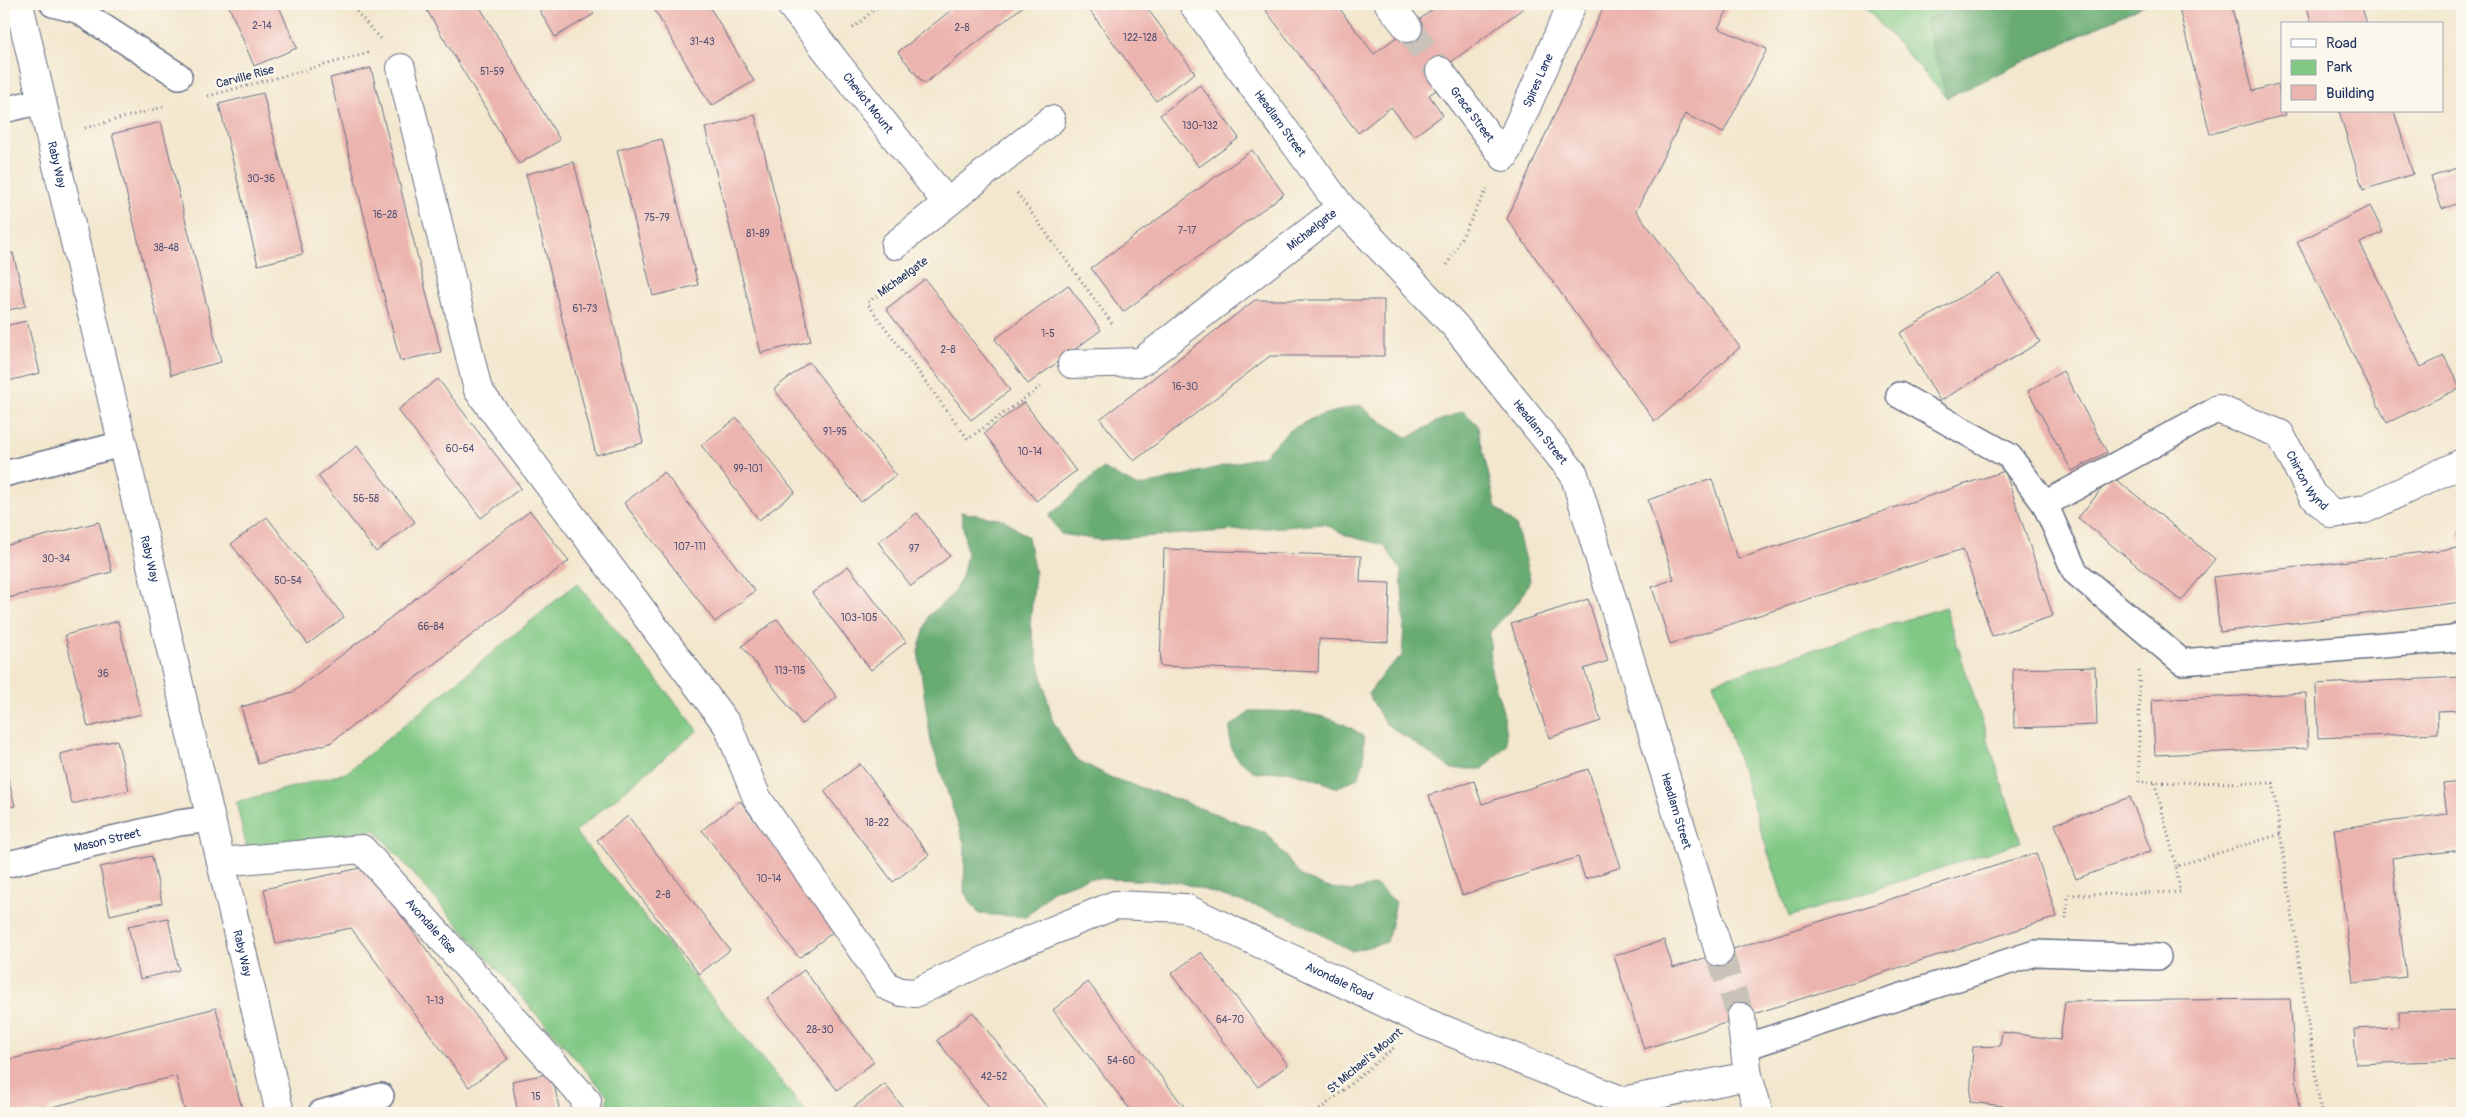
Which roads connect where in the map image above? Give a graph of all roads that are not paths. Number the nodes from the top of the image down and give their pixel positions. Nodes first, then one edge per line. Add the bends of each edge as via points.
1 (19, 4) edge
2 (53, 4) edge
3 (790, 4) edge
4 (1194, 4) edge
5 (1390, 4) edge
6 (1572, 4) edge
7 (1408, 28) tunnel mouth
8 (401, 68) dead end
9 (1440, 71) tunnel mouth
10 (179, 76) dead end
11 (42, 101) junction
12 (4, 110) edge
13 (1051, 120) dead end
14 (1504, 157) joint
15 (947, 203) junction
16 (1341, 207) junction
17 (895, 245) dead end
18 (1072, 364) road end
19 (1899, 395) dead end
20 (2218, 409) joint
21 (122, 444) junction
22 (2462, 463) edge
23 (4, 474) edge
24 (2045, 504) junction
25 (2462, 635) edge
26 (210, 819) junction
27 (221, 862) junction
28 (4, 865) edge
29 (1719, 952) tunnel mouth
30 (2158, 957) dead end
31 (1741, 1017) tunnel mouth
32 (1745, 1047) junction
33 (1748, 1076) junction
34 (381, 1096) dead end
35 (280, 1113) edge
36 (321, 1113) edge
37 (584, 1113) edge
38 (1759, 1113) edge

1 - 11 street, Raby Way
2 - 10 lane via 76,10
3 - 15 street, Cheviot Mount
4 - 16 street, Headlam Street
5 - 7 street
6 - 14 street, Spires Lane
8 - 33 street, Avondale Road via 478,390 728,726 757,798 887,986 915,993 1010,948 1114,905 1185,908 1425,1022 1623,1101
9 - 14 street, Grace Street
11 - 12 lane
11 - 21 street, Raby Way
13 - 15 street
15 - 17 street
16 - 18 street, Michaelgate via 1140,362
16 - 29 street, Headlam Street via 1455,326 1574,474
19 - 24 lane via 2009,456
20 - 22 street, Chirton Wynd via 2280,434 2312,495 2333,514 2365,509
20 - 24 lane
21 - 23 lane
21 - 26 street, Raby Way
24 - 25 lane via 2075,572 2182,662 2454,639
26 - 27 street, Raby Way
26 - 28 lane, Mason Street via 178,823
27 - 35 street, Raby Way
27 - 37 street, Avondale Rise via 362,849 587,1101
30 - 32 lane via 2035,953
31 - 32 street
32 - 33 street
33 - 38 street
34 - 36 lane

